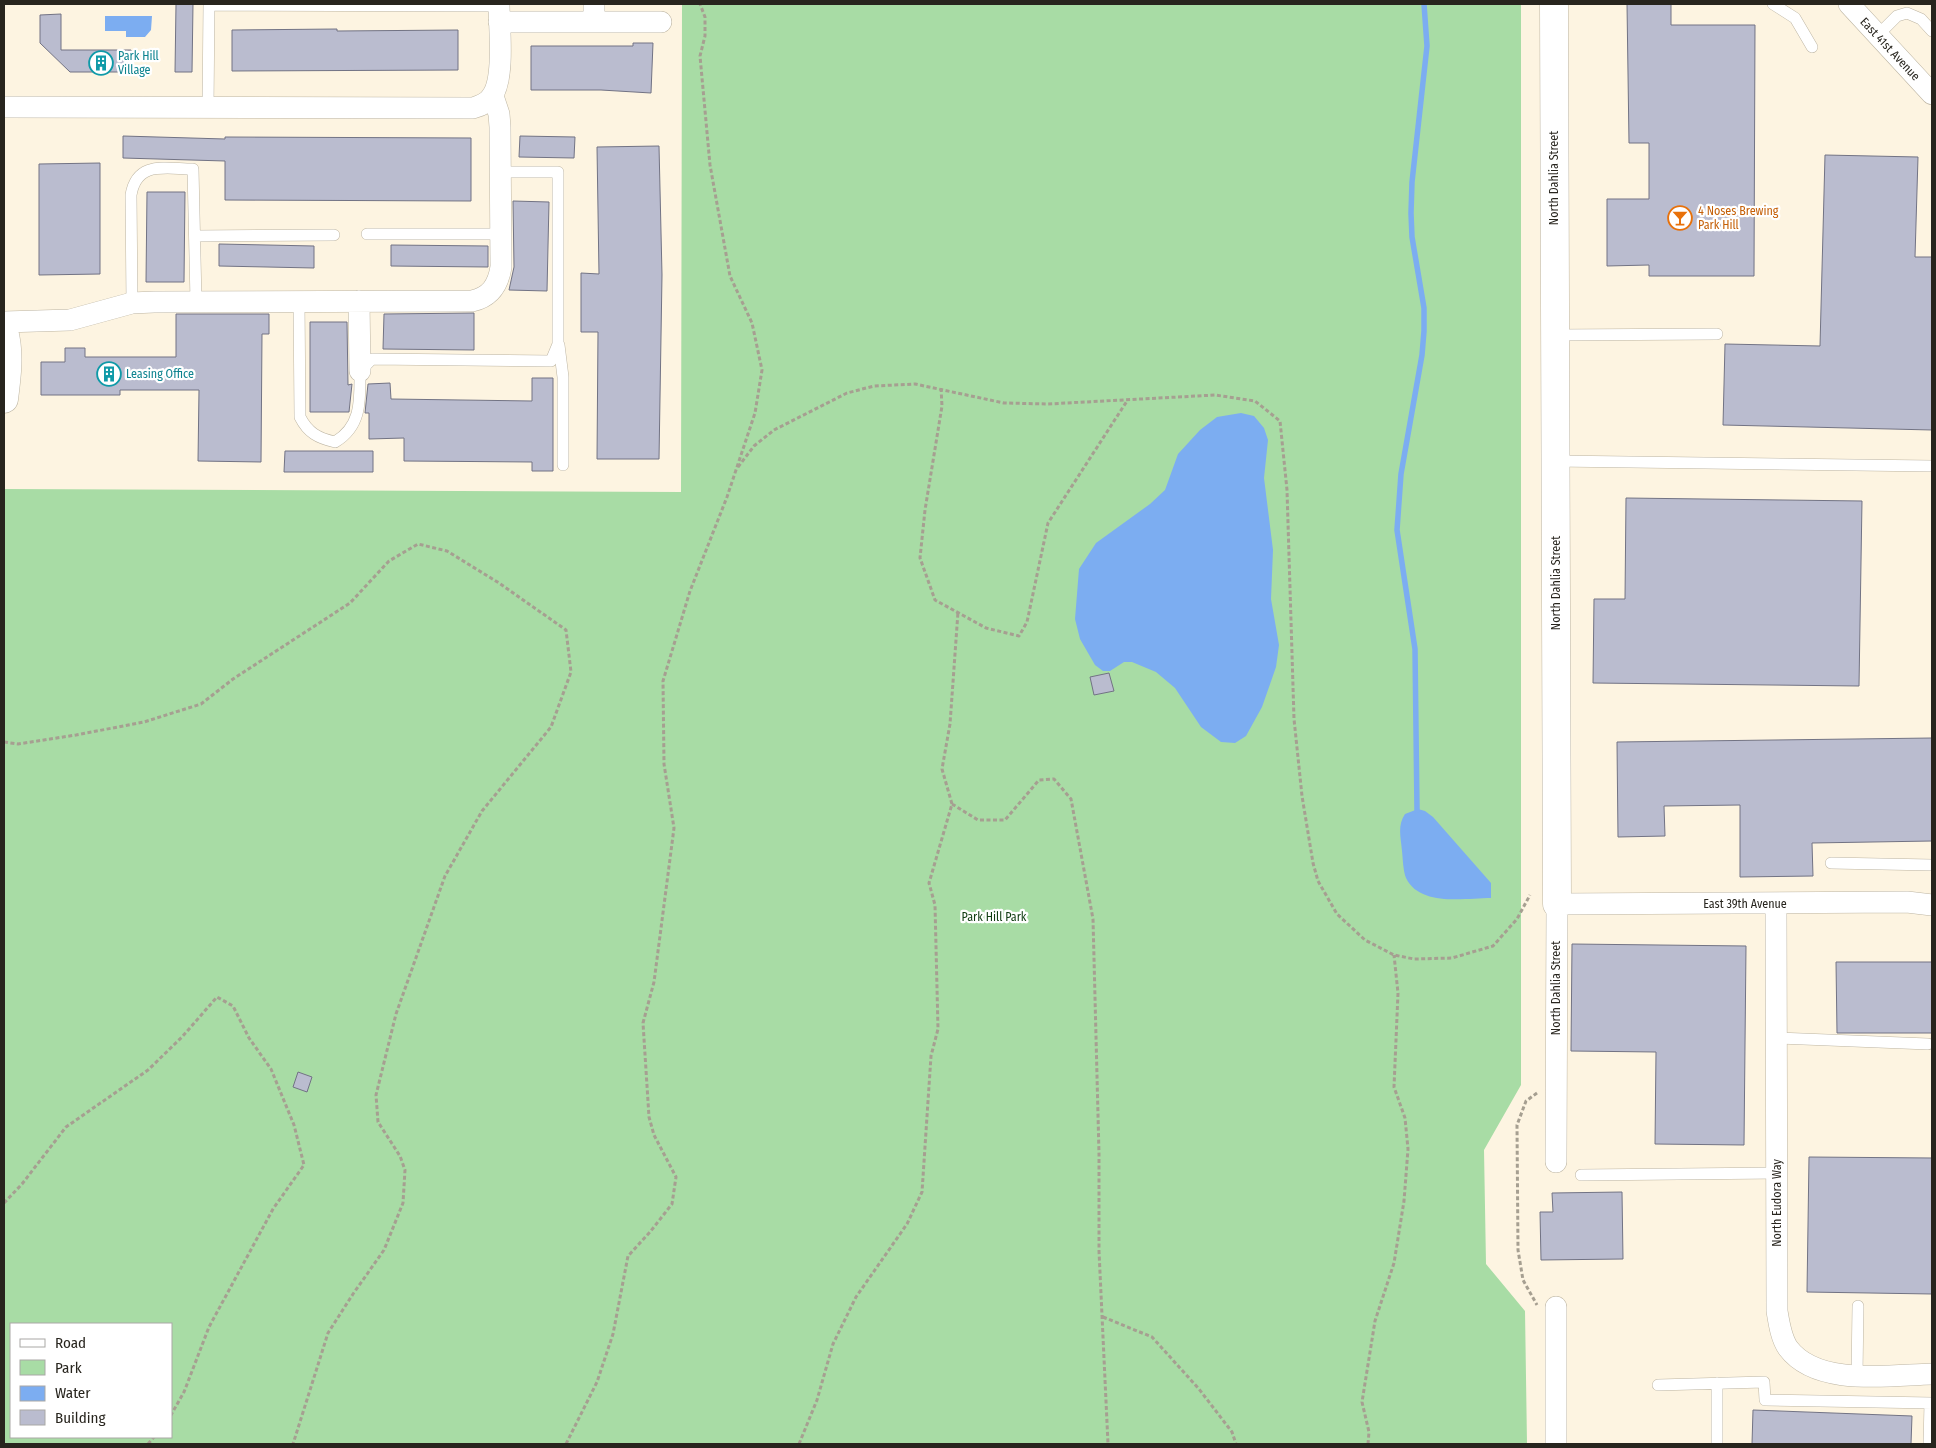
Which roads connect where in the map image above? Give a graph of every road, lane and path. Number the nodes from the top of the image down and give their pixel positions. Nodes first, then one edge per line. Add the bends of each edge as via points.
1 (209, 4) edge
2 (700, 4) edge
3 (1554, 4) edge
4 (1773, 4) edge
5 (1849, 4) edge
6 (499, 11) edge
7 (594, 13) edge
8 (661, 22) dead end
9 (1932, 31) edge
10 (1878, 35) junction
11 (1812, 46) dead end
12 (1932, 94) edge
13 (493, 96) junction
14 (4, 107) edge
15 (208, 109) junction
16 (501, 172) junction
17 (367, 234) dead end
18 (501, 234) junction
19 (334, 235) dead end
20 (195, 236) junction
21 (196, 301) junction
22 (299, 301) junction
23 (359, 301) junction
24 (132, 303) junction
25 (4, 322) edge
26 (4, 331) edge
27 (1717, 334) dead end
28 (1555, 335) junction
29 (558, 344) junction
30 (360, 371) junction
31 (941, 388) junction
32 (4, 399) edge
33 (1127, 401) junction
34 (1555, 461) junction
35 (563, 465) dead end
36 (1932, 466) edge
37 (736, 469) junction
38 (958, 612) junction
39 (4, 742) edge
40 (952, 804) junction
41 (1831, 863) dead end
42 (1932, 865) edge
43 (1530, 895) dead end
44 (1557, 904) junction
45 (1776, 904) junction
46 (1932, 905) edge
47 (1394, 955) junction
48 (1776, 1038) junction
49 (1928, 1044) dead end
50 (1556, 1079) junction
51 (1556, 1162) dead end
52 (1777, 1173) junction
53 (1581, 1175) dead end
54 (4, 1203) edge
55 (1556, 1306) dead end
56 (1858, 1306) dead end
57 (1103, 1317) junction
58 (1556, 1339) junction
59 (1932, 1374) edge
60 (1857, 1375) junction
61 (1717, 1383) junction
62 (1658, 1385) dead end
63 (1931, 1403) edge
64 (172, 1412) edge
65 (293, 1444) edge
66 (566, 1444) edge
67 (799, 1444) edge
68 (1108, 1444) edge
69 (1236, 1444) edge
70 (1368, 1444) edge
71 (1556, 1444) edge
72 (1717, 1444) edge
73 (1930, 1444) edge

1 - 6 lane
1 - 15 lane
2 - 37 path via 705,36 700,56 710,165 730,276 752,323 762,370 755,413
3 - 28 street, North Dahlia Street
4 - 11 lane via 1795,18
5 - 10 street, East 41st Avenue
6 - 7 street
6 - 13 street via 498,77
7 - 8 street
9 - 10 lane via 1921,19 1907,12 1897,16
10 - 12 street, East 41st Avenue
13 - 15 street via 480,106 463,109
13 - 16 street via 499,114
14 - 15 street
16 - 18 street
16 - 29 lane via 558,172
17 - 18 lane
18 - 23 street via 500,275 487,296 472,301
19 - 20 lane
20 - 21 lane
20 - 24 lane via 193,169 150,168 141,174 133,182 130,195
21 - 22 street
21 - 24 street
22 - 23 street
22 - 30 lane via 300,417 316,438 335,442 346,435 356,421 360,405
23 - 30 street
24 - 25 street via 70,320
26 - 32 street via 8,364
27 - 28 lane
28 - 34 street, North Dahlia Street
29 - 30 lane via 551,361 372,359
29 - 35 lane via 563,377
31 - 33 path via 1004,404
31 - 37 path via 915,384 874,386 847,393 774,430 754,446
31 - 38 path via 942,406 920,558 935,600
33 - 38 path via 1048,523 1027,622 1019,636 986,628
33 - 47 path via 1215,395 1255,401 1280,421 1287,490 1294,719 1313,863 1318,881 1337,914 1365,940
34 - 36 lane
34 - 44 street, North Dahlia Street
37 - 66 path via 690,591 663,681 664,764 674,828 654,982 643,1023 649,1117 654,1135 676,1177 672,1204 628,1256 613,1334 597,1382
38 - 40 path via 950,724 942,769
39 - 65 path via 18,744 144,722 201,704 233,678 350,604 389,561 418,544 447,551 566,630 572,672 551,727 482,810 445,876 396,1014 376,1096 378,1122 400,1156 404,1170 403,1203 384,1250 328,1333
40 - 57 path via 978,820 1005,820 1039,780 1047,779 1054,779 1071,799 1092,919
40 - 67 path via 929,883 935,905 938,1029 931,1056 922,1192 907,1224 856,1297 833,1344 817,1400
41 - 42 lane
43 - 47 path via 1517,919 1493,946 1452,958 1414,960
44 - 45 street, East 39th Avenue
44 - 50 street, North Dahlia Street
45 - 46 street, East 39th Avenue via 1907,902
45 - 48 street, North Eudora Way
47 - 70 path via 1398,993 1394,1087 1405,1118 1408,1149 1394,1263 1375,1321 1362,1402 1369,1432
48 - 49 lane
48 - 52 street, North Eudora Way
50 - 51 street, North Dahlia Street
50 - 58 path via 1526,1101 1517,1125 1518,1250 1523,1280
52 - 53 lane
52 - 60 street, North Eudora Way via 1778,1311 1785,1341 1798,1358 1812,1367 1824,1372
54 - 64 path via 66,1127 148,1070 217,996 233,1006 249,1038 271,1069 294,1125 304,1165 273,1209 209,1327 184,1392
55 - 58 street
56 - 60 lane
57 - 68 path
57 - 69 path via 1152,1336 1199,1389 1232,1432
58 - 71 street
59 - 60 street, North Eudora Way
61 - 62 lane
61 - 63 lane via 1764,1382 1765,1400
61 - 72 lane
63 - 73 lane

